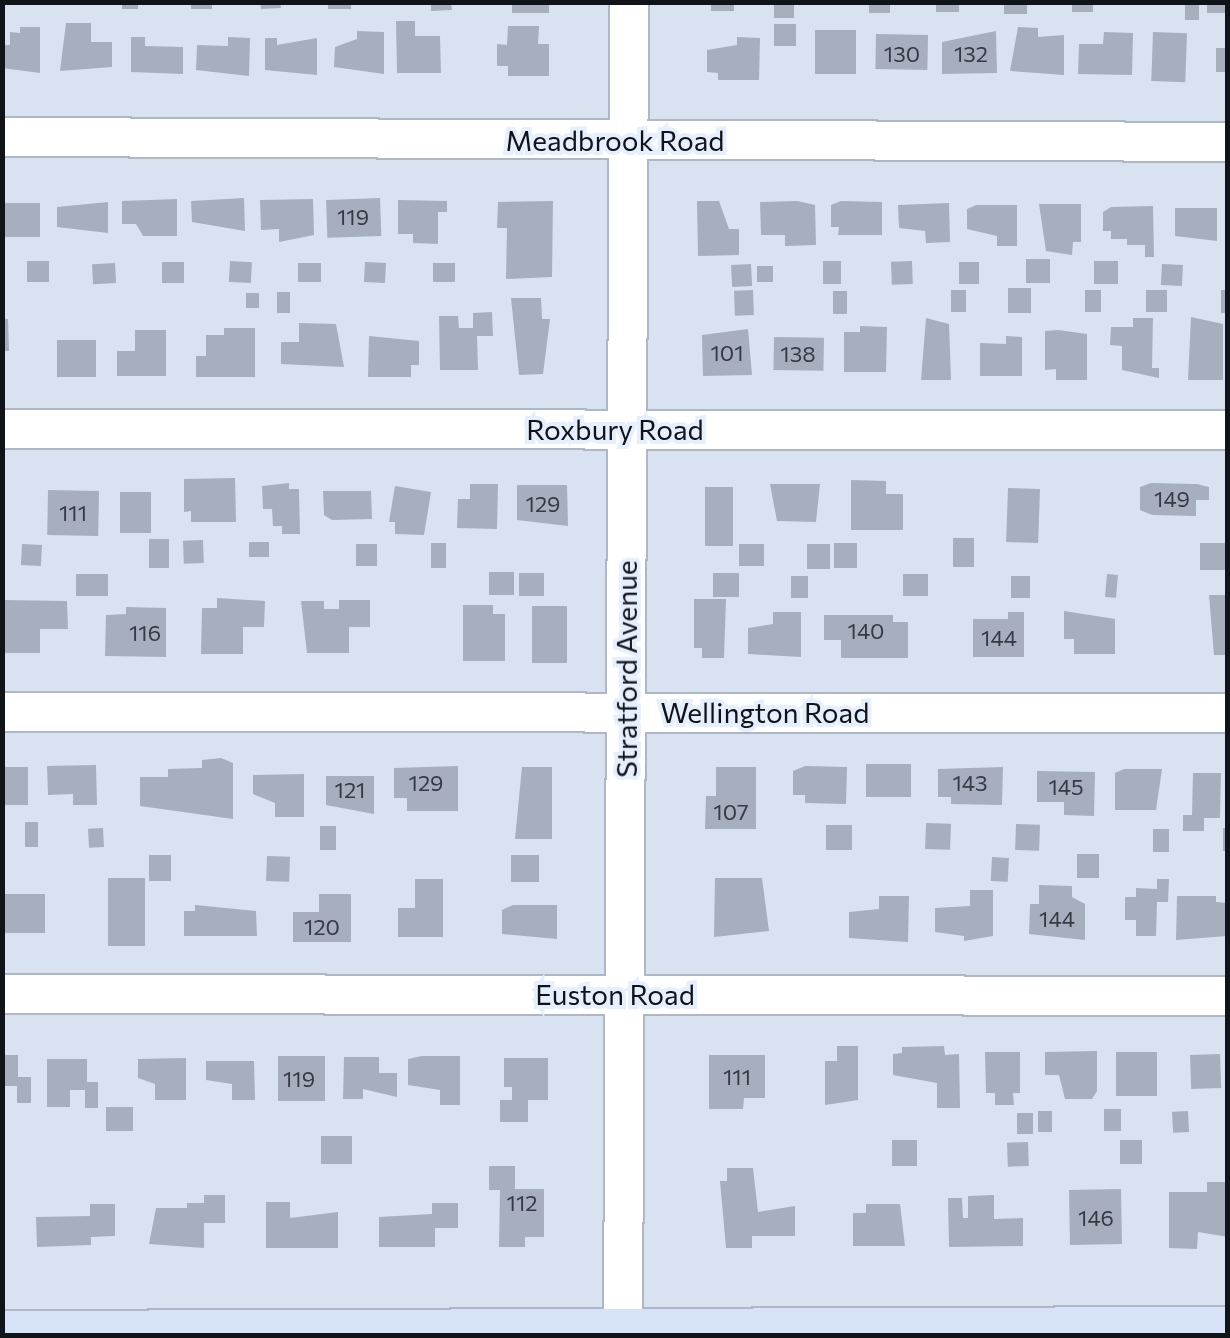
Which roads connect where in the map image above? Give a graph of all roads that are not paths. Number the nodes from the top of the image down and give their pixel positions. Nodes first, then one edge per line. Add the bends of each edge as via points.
1 (629, 2) edge
2 (2, 137) edge
3 (629, 140) junction
4 (1228, 142) edge
5 (2, 429) edge
6 (628, 429) junction
7 (1228, 430) edge
8 (2, 712) edge
9 (626, 712) junction
10 (1228, 712) edge
11 (2, 994) edge
12 (624, 994) junction
13 (1228, 996) edge
14 (1228, 1332) edge
15 (623, 1333) edge
16 (2, 1334) edge

1 - 3 street, Stratford Avenue
2 - 3 street, Meadbrook Road
3 - 4 street, Meadbrook Road
3 - 6 street, Stratford Avenue
5 - 6 street, Roxbury Road
6 - 7 street, Roxbury Road
6 - 9 street, Stratford Avenue
8 - 9 street, Wellington Road
9 - 10 street, Wellington Road
9 - 12 street, Stratford Avenue
11 - 12 street, Euston Road
12 - 13 street, Euston Road
12 - 15 street, Stratford Avenue
14 - 15 main road
15 - 16 main road

